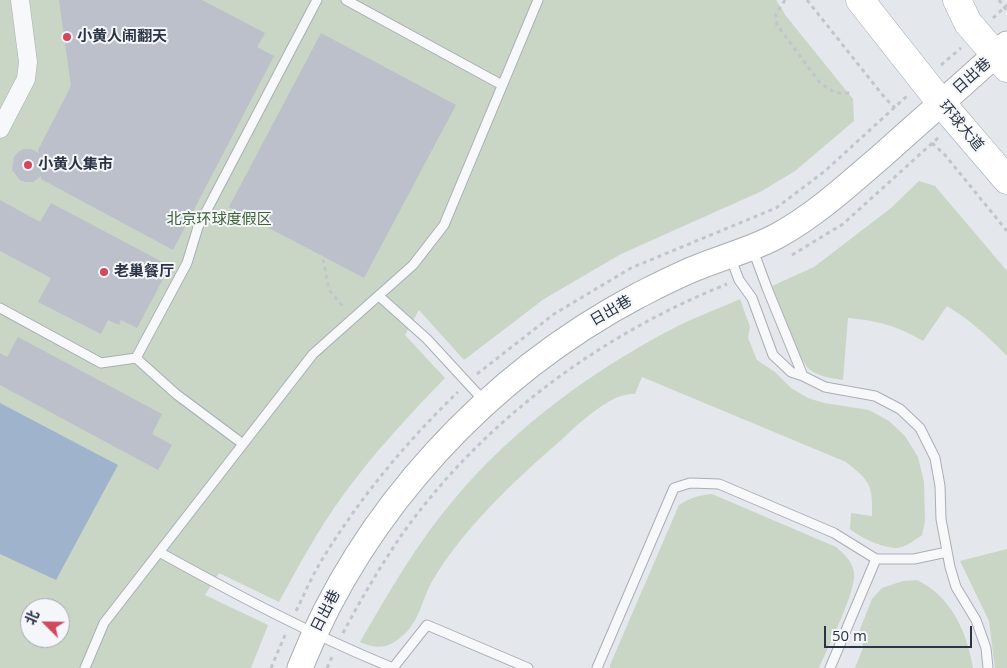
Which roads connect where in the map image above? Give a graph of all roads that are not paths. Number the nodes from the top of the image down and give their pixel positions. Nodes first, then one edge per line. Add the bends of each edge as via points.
1 (20, 0) edge
2 (317, 0) edge
3 (346, 0) edge
4 (538, 0) edge
5 (860, 0) edge
6 (937, 0) edge
7 (962, 11) edge
8 (1003, 55) edge
9 (502, 85) junction
10 (949, 112) junction
11 (0, 129) edge
12 (1007, 180) edge
13 (748, 258) junction
14 (379, 296) junction
15 (0, 308) edge
16 (136, 358) junction
17 (803, 376) junction
18 (486, 402) junction
19 (243, 444) junction
20 (159, 552) junction
21 (947, 552) junction
22 (876, 559) junction
23 (314, 633) junction
24 (85, 668) edge
25 (300, 668) edge
26 (528, 668) edge
27 (597, 668) edge
28 (830, 668) edge
29 (988, 668) edge

1 - 11 street via 28,62 26,79
2 - 16 lane via 198,227 187,263
3 - 9 lane
4 - 9 lane
5 - 10 main road, 环球大道
6 - 7 main road
7 - 8 main road
8 - 10 street, 日出巷
9 - 14 lane via 444,225 413,265
10 - 12 main road, 环球大道
10 - 13 street, 日出巷 via 823,207
13 - 17 lane via 767,288
13 - 17 lane via 739,280 752,298 774,355 791,372
13 - 18 street, 日出巷 via 688,272 641,294 594,320 529,366
14 - 18 lane via 427,339
14 - 19 lane via 313,354
15 - 16 lane via 101,363
16 - 19 lane via 176,394
17 - 21 lane via 825,387 875,396 900,409 920,428 935,458
18 - 23 street, 日出巷 via 424,466 376,528 344,577
19 - 20 lane
20 - 23 lane
20 - 24 lane via 104,623
21 - 22 lane via 914,559
21 - 29 lane via 956,587 976,620 986,648
22 - 27 lane via 834,534 719,484 690,483 674,488
22 - 28 lane
23 - 25 street, 日出巷
23 - 26 lane via 393,668 427,625

